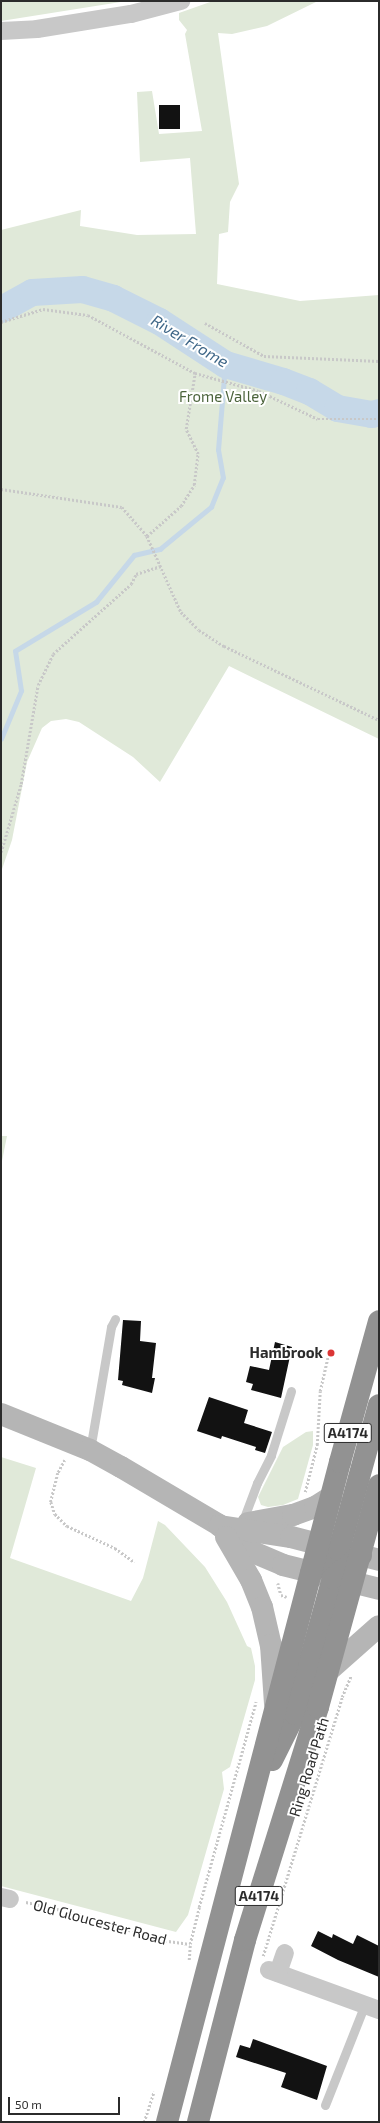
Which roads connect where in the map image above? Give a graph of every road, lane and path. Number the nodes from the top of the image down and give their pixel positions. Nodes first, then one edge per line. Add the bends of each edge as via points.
1 (181, 1) edge
2 (1, 31) edge
3 (1, 322) edge
4 (205, 323) dead end
5 (379, 361) edge
6 (195, 373) junction
7 (379, 419) edge
8 (1, 489) edge
9 (147, 536) junction
10 (161, 566) junction
11 (379, 720) edge
12 (1, 852) edge
13 (115, 1320) dead end
14 (379, 1321) edge
15 (328, 1357) dead end
16 (291, 1392) dead end
17 (379, 1405) edge
18 (1, 1414) edge
19 (81, 1446) junction
20 (379, 1485) edge
21 (305, 1494) dead end
22 (331, 1497) junction
23 (242, 1523) junction
24 (219, 1526) junction
25 (319, 1545) junction
26 (339, 1550) junction
27 (370, 1558) edge
28 (134, 1562) dead end
29 (311, 1573) junction
30 (343, 1581) junction
31 (379, 1589) edge
32 (379, 1626) edge
33 (327, 1672) junction
34 (351, 1675) dead end
35 (256, 1700) dead end
36 (276, 1709) junction
37 (251, 1803) junction
38 (5, 1898) edge
39 (285, 1953) dead end
40 (270, 1967) junction
41 (372, 2007) edge
42 (325, 2105) dead end
43 (167, 2122) edge
44 (198, 2122) edge

1 - 2 street via 124,15 37,29
3 - 6 path via 43,309 88,315
4 - 5 path via 264,356
6 - 7 path via 259,391 318,419
6 - 9 path via 186,429 198,454 194,485 181,506
8 - 9 path via 122,507
9 - 10 path
10 - 11 path via 181,612 199,630 224,646
10 - 12 path via 136,574 131,584 53,654 38,685 21,784
13 - 19 lane via 111,1327
14 - 22 highway, A4174
15 - 21 path via 320,1391 317,1445
16 - 23 lane via 271,1455
17 - 26 highway, A4174
18 - 19 main road
19 - 24 main road
19 - 28 path via 58,1474 51,1502 55,1514 67,1526 115,1548
20 - 27 highway, A4174
22 - 23 main road via 315,1507 293,1515
22 - 25 highway, A4174
23 - 24 main road
24 - 25 main road via 275,1534
24 - 29 main road via 255,1554 283,1566
24 - 36 main road via 251,1580 262,1606 271,1645
25 - 26 main road
25 - 29 highway, A4174
26 - 27 main road
26 - 29 highway
27 - 30 highway, A4174
29 - 30 main road
29 - 36 highway, A4174
30 - 31 main road
30 - 33 highway, A4174
30 - 37 highway via 295,1714
32 - 33 main road
33 - 44 highway, A4174 via 245,1940
34 - 40 path, Ring Road Path via 342,1697
35 - 38 path, Old Gloucester Road via 190,1944 161,1940 79,1914
36 - 37 highway, A4174
37 - 43 highway, A4174
39 - 40 street
40 - 41 street
41 - 42 lane

